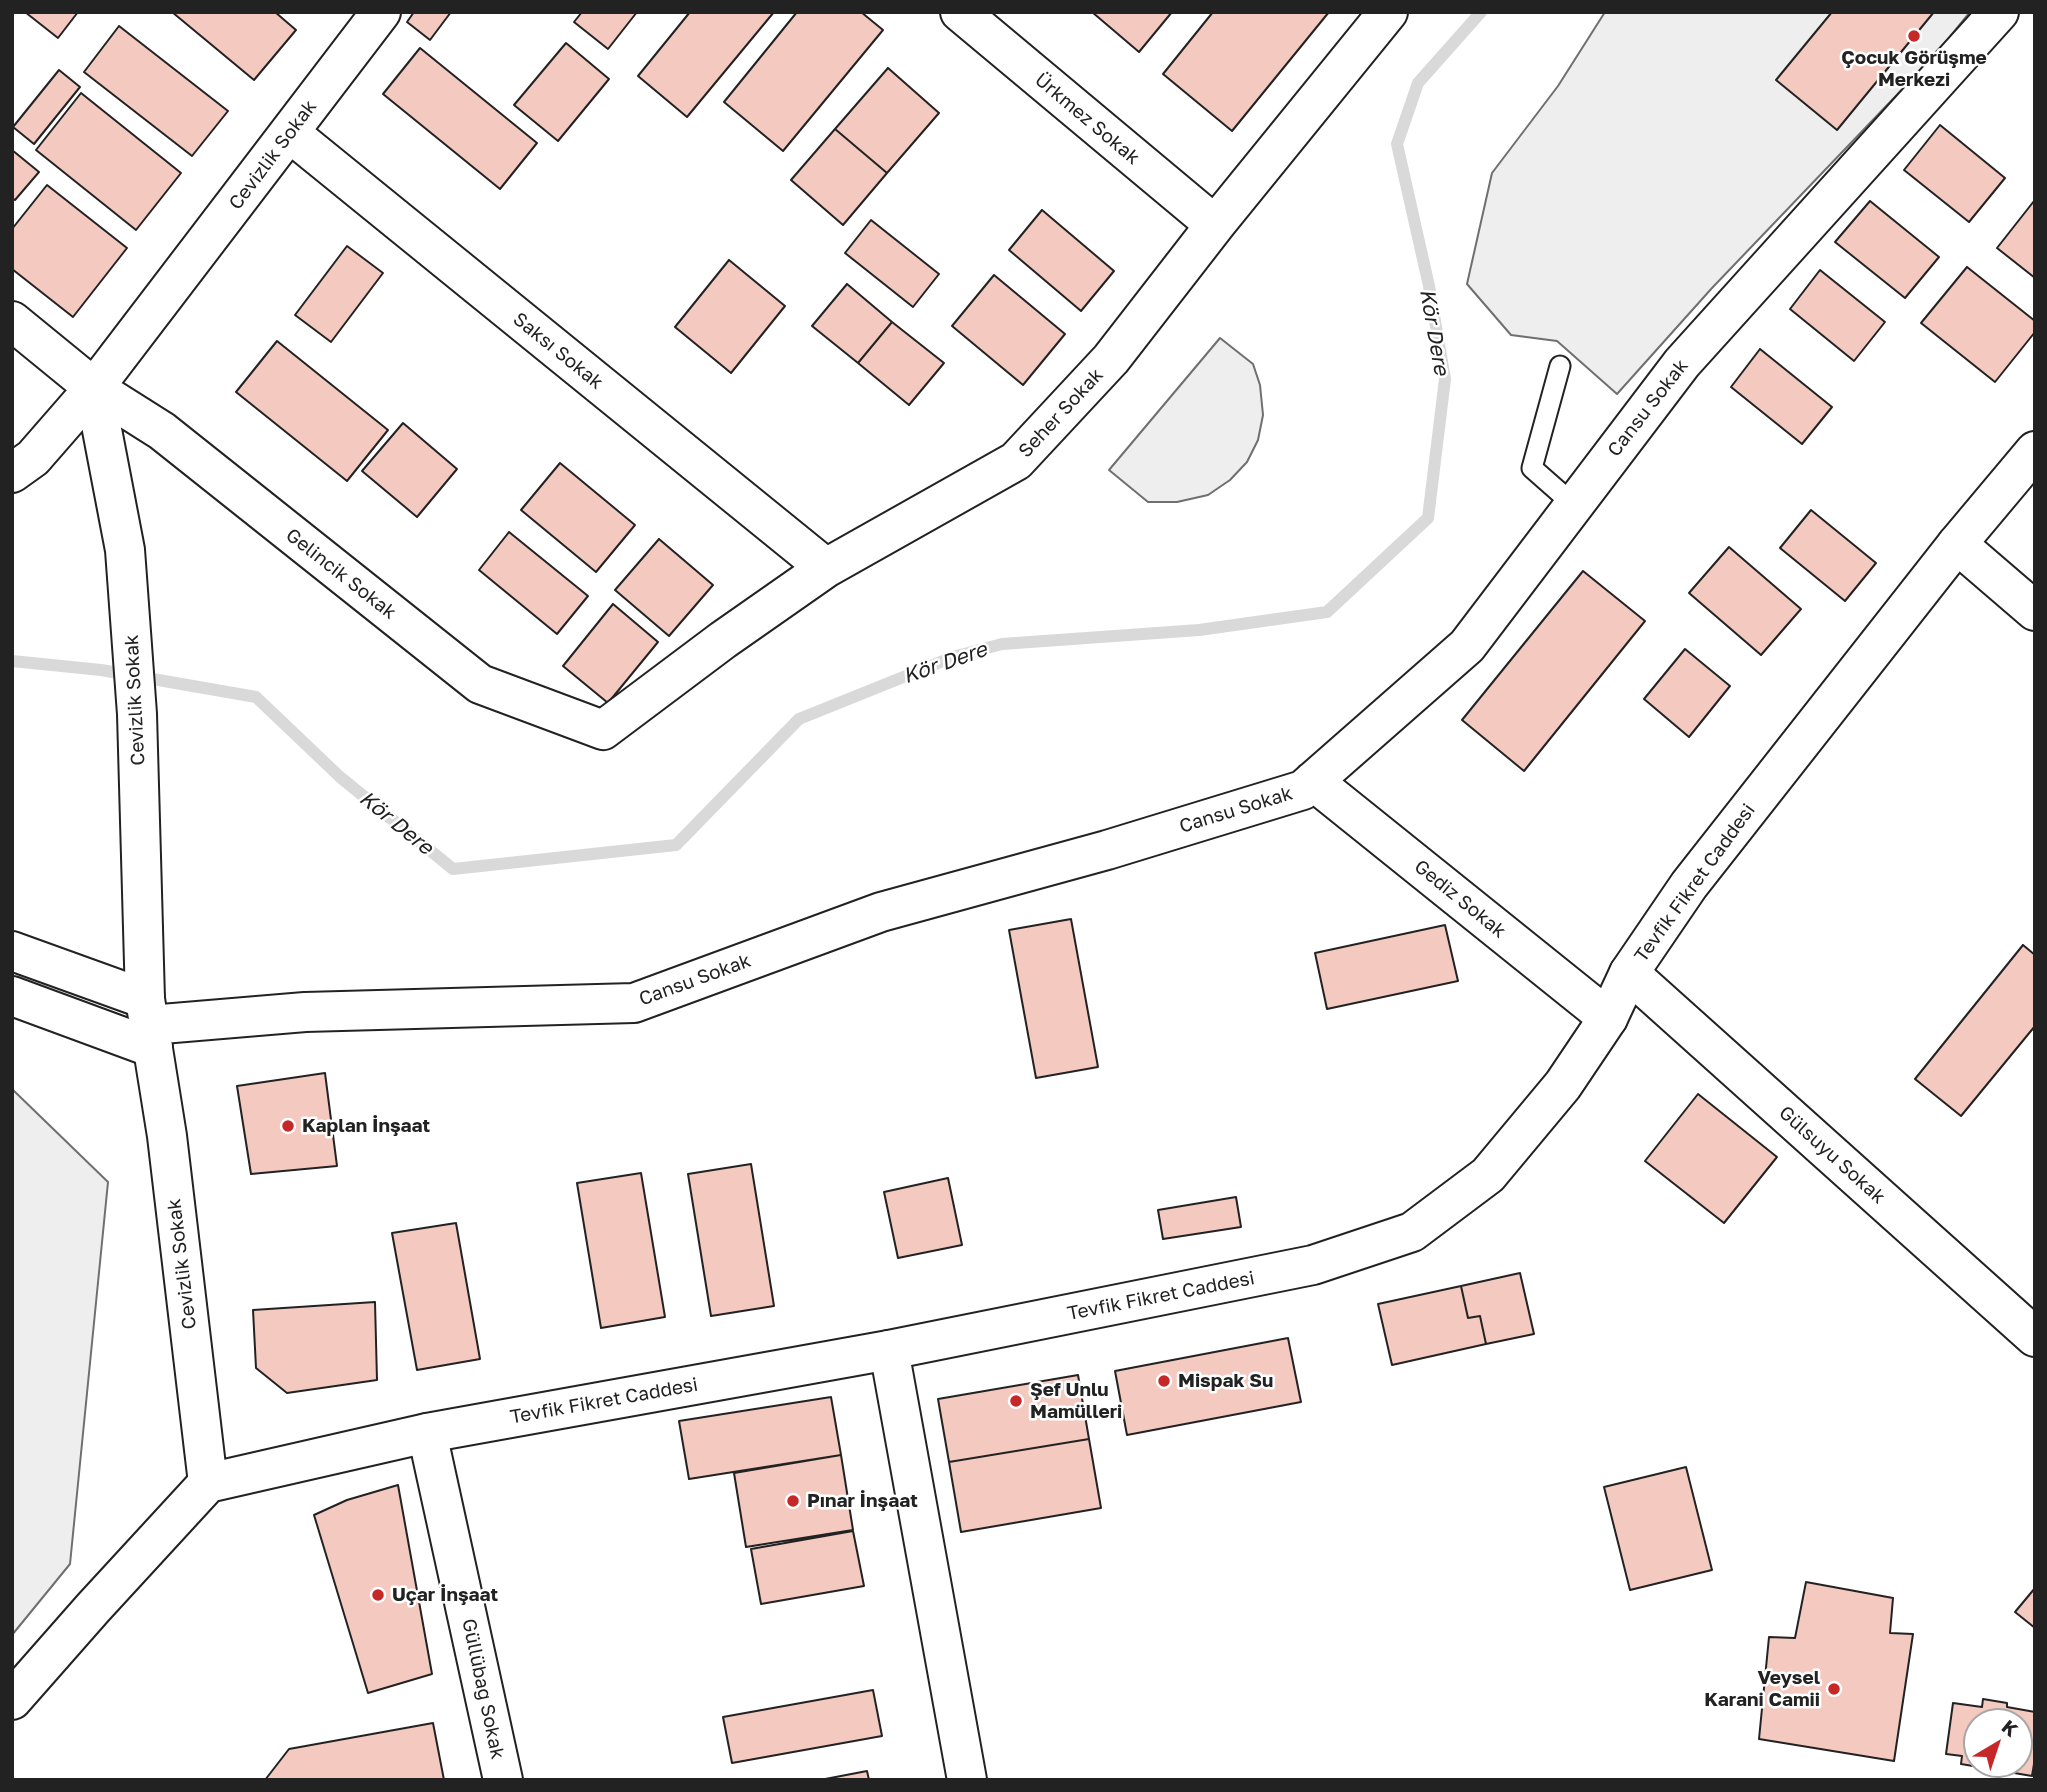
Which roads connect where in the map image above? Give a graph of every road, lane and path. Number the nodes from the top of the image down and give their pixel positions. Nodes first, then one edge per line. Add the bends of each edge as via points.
1 (381, 12) edge
2 (960, 12) edge
3 (1388, 12) edge
4 (1999, 12) edge
5 (290, 133) junction
6 (1215, 225) junction
7 (12, 321) edge
8 (1560, 366) dead end
9 (94, 388) junction
10 (2035, 451) edge
11 (12, 473) edge
12 (1574, 505) junction
13 (1958, 544) junction
14 (826, 568) junction
15 (2035, 611) edge
16 (603, 730) joint
17 (1313, 780) junction
18 (25, 955) edge
19 (1629, 973) junction
20 (27, 1002) edge
21 (1608, 1018) junction
22 (149, 1024) junction
23 (2035, 1337) edge
24 (888, 1350) junction
25 (427, 1433) junction
26 (208, 1483) junction
27 (12, 1700) edge
28 (503, 1780) edge
29 (967, 1780) edge

1 - 5 street, Cevizlik Sokak
2 - 6 street, Ürkmez Sokak
3 - 6 street, Seher Sokak
4 - 12 street, Cansu Sokak via 1682,363
5 - 9 street, Cevizlik Sokak
5 - 14 street, Saksı Sokak
6 - 14 street, Seher Sokak via 1111,359 1016,461
7 - 9 street, Gelincik Sokak
8 - 12 lane via 1532,468
9 - 11 street via 33,458
9 - 16 street, Gelincik Sokak via 162,432 481,684
9 - 22 street, Cevizlik Sokak via 125,550 138,714
10 - 13 street, Tevfik Fikret Caddesi
12 - 17 street, Cansu Sokak via 1467,646
13 - 15 street
13 - 19 street, Tevfik Fikret Caddesi via 1689,885
14 - 16 street, Seher Sokak
17 - 21 street, Gediz Sokak
17 - 22 street, Cansu Sokak via 1303,790 1107,850 881,912 634,1003 304,1012
18 - 22 street
19 - 21 street, Tevfik Fikret Caddesi
19 - 23 street, Gülsuyu Sokak
20 - 22 street
21 - 24 street, Tevfik Fikret Caddesi via 1563,1085 1488,1175 1412,1231 1313,1265
22 - 26 street, Cevizlik Sokak via 169,1150
24 - 25 street, Tevfik Fikret Caddesi
24 - 29 street
25 - 26 street, Tevfik Fikret Caddesi
25 - 28 street, Güllübağ Sokak
26 - 27 street

